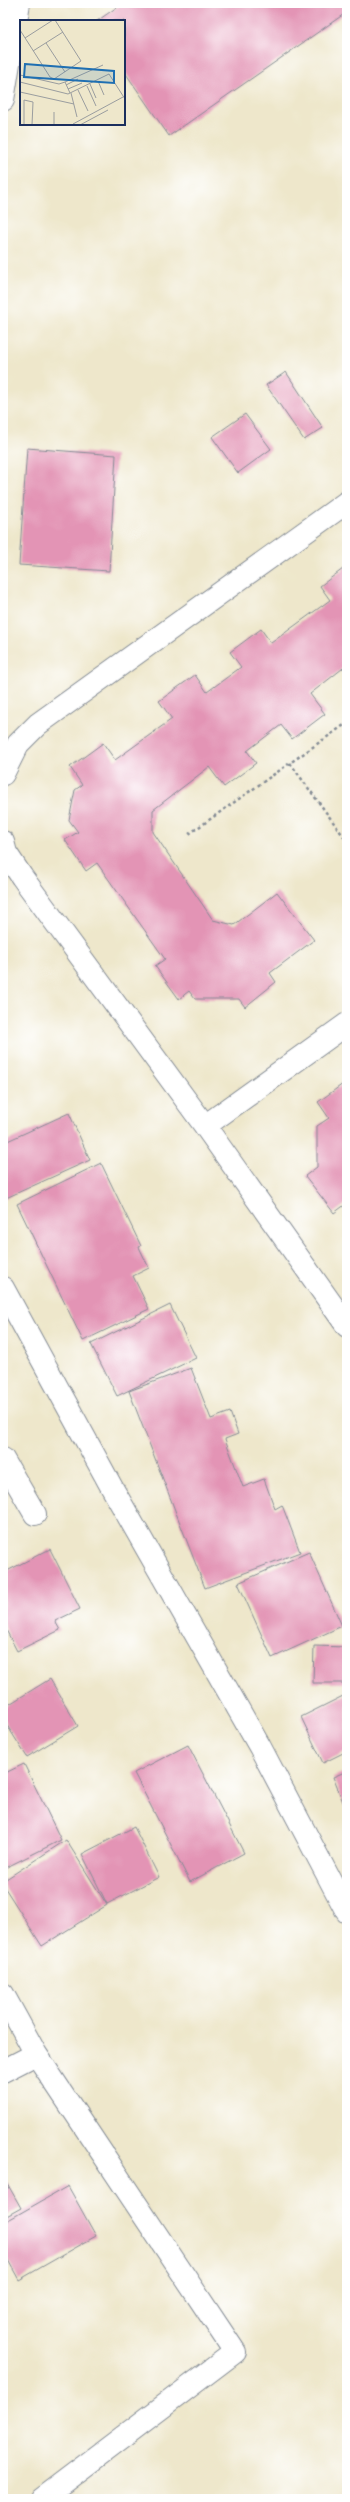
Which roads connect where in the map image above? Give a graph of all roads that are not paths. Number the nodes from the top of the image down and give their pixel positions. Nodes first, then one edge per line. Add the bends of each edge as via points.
1 (19, 3) edge
2 (3, 100) edge
3 (347, 502) edge
4 (3, 774) edge
5 (3, 842) edge
6 (347, 1024) edge
7 (205, 1126) junction
8 (3, 1288) edge
9 (347, 1326) edge
10 (3, 1459) edge
11 (35, 1514) dead end
12 (347, 1912) edge
13 (3, 1994) edge
14 (36, 2054) junction
15 (3, 2071) edge
16 (41, 2499) edge

1 - 2 street
3 - 4 street via 38,724 18,744
5 - 7 street via 6,853 22,877
6 - 7 street
7 - 9 street
8 - 12 street via 111,1486 260,1747
10 - 11 street
13 - 14 street
14 - 15 street
14 - 16 street via 235,2352

